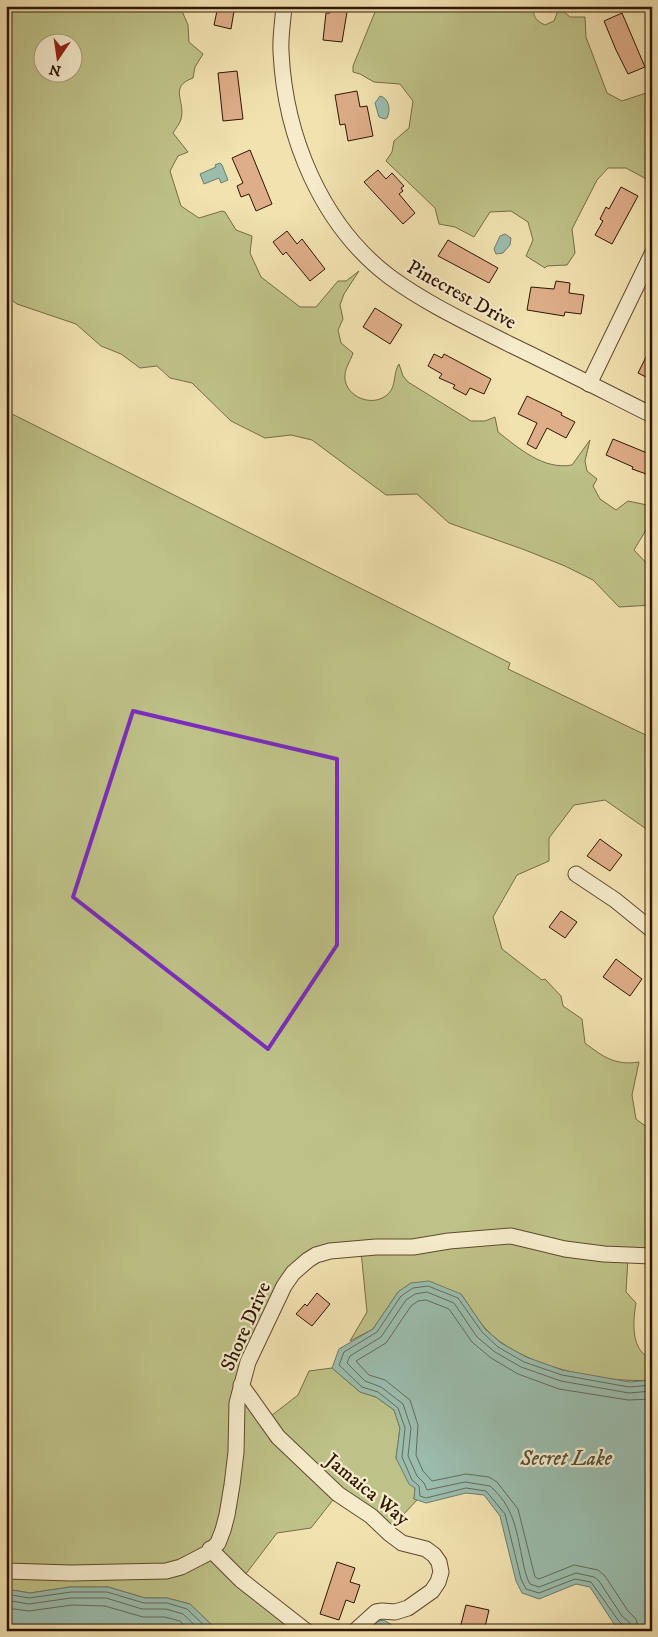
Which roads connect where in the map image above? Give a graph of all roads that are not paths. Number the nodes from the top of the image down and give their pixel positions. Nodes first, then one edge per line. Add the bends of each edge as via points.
1 (284, 6) edge
2 (652, 254) edge
3 (589, 384) junction
4 (652, 415) edge
5 (576, 874) dead end
6 (652, 930) edge
7 (652, 1256) edge
8 (241, 1385) junction
9 (210, 1550) junction
10 (6, 1571) edge
11 (306, 1631) edge
12 (355, 1631) edge

1 - 3 street, Pinecrest Drive via 280,50 294,129 314,182 347,234 390,276 431,303
2 - 3 street
3 - 4 street, Pinecrest Drive
5 - 6 street
7 - 8 street, Shore Drive via 565,1249 511,1236 323,1253 308,1260 284,1286 254,1346
8 - 9 street, Shore Drive via 227,1516 218,1542
8 - 12 street, Jamaica Way via 278,1438 338,1494 371,1516 390,1534 402,1542 426,1549 439,1562 441,1572 432,1591 408,1608 376,1612
9 - 10 street, Shore Drive via 181,1567 166,1571
9 - 11 street via 241,1580

